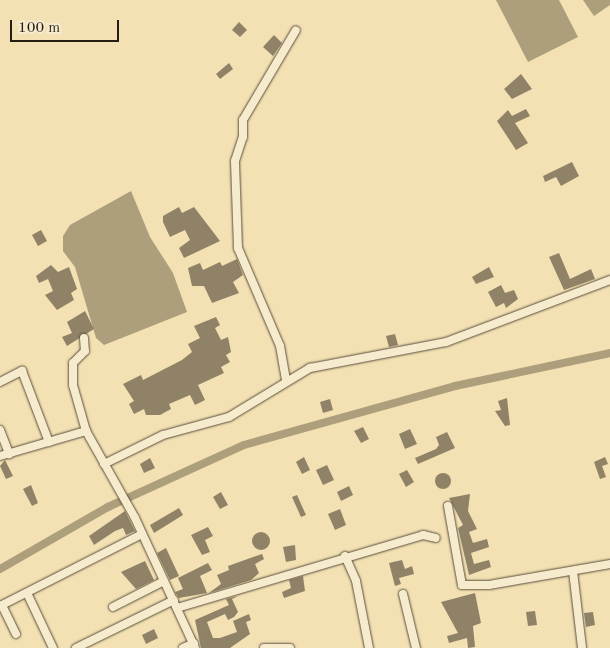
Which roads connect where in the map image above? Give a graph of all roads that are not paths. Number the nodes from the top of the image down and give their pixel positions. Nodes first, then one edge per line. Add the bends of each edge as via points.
1 (296, 30) dead end
2 (610, 280) edge
3 (84, 338) dead end
4 (286, 380) junction
5 (0, 382) edge
6 (0, 430) edge
7 (86, 431) junction
8 (49, 442) junction
9 (9, 454) junction
10 (0, 456) edge
11 (104, 464) junction
12 (448, 506) dead end
13 (142, 534) junction
14 (436, 538) dead end
15 (346, 556) junction
16 (610, 564) edge
17 (573, 571) junction
18 (164, 581) junction
19 (27, 593) junction
20 (403, 594) dead end
21 (175, 604) junction
22 (1, 606) edge
23 (113, 607) dead end
24 (16, 634) dead end
25 (195, 646) edge
26 (53, 648) edge
27 (76, 648) edge
28 (183, 648) edge
29 (266, 648) edge
30 (290, 648) edge
31 (369, 648) edge
32 (416, 648) edge
33 (582, 648) edge

1 - 4 street via 243,120 243,137 235,161 238,248 280,346
2 - 4 street via 483,330 310,368
3 - 7 street via 84,351 73,364 73,385
4 - 11 street via 229,418 162,435
5 - 8 street via 22,371
6 - 9 street
7 - 8 street
7 - 11 street
8 - 9 street
9 - 10 street
11 - 13 street via 120,488
12 - 17 street via 462,585
13 - 18 street
13 - 19 street
14 - 15 street via 423,535
15 - 21 street
15 - 31 street via 356,581
16 - 17 street
17 - 33 street
18 - 21 street
18 - 23 street
19 - 22 street
19 - 26 street
20 - 32 street
21 - 25 street
21 - 27 street
22 - 24 street
25 - 28 street
29 - 30 street

